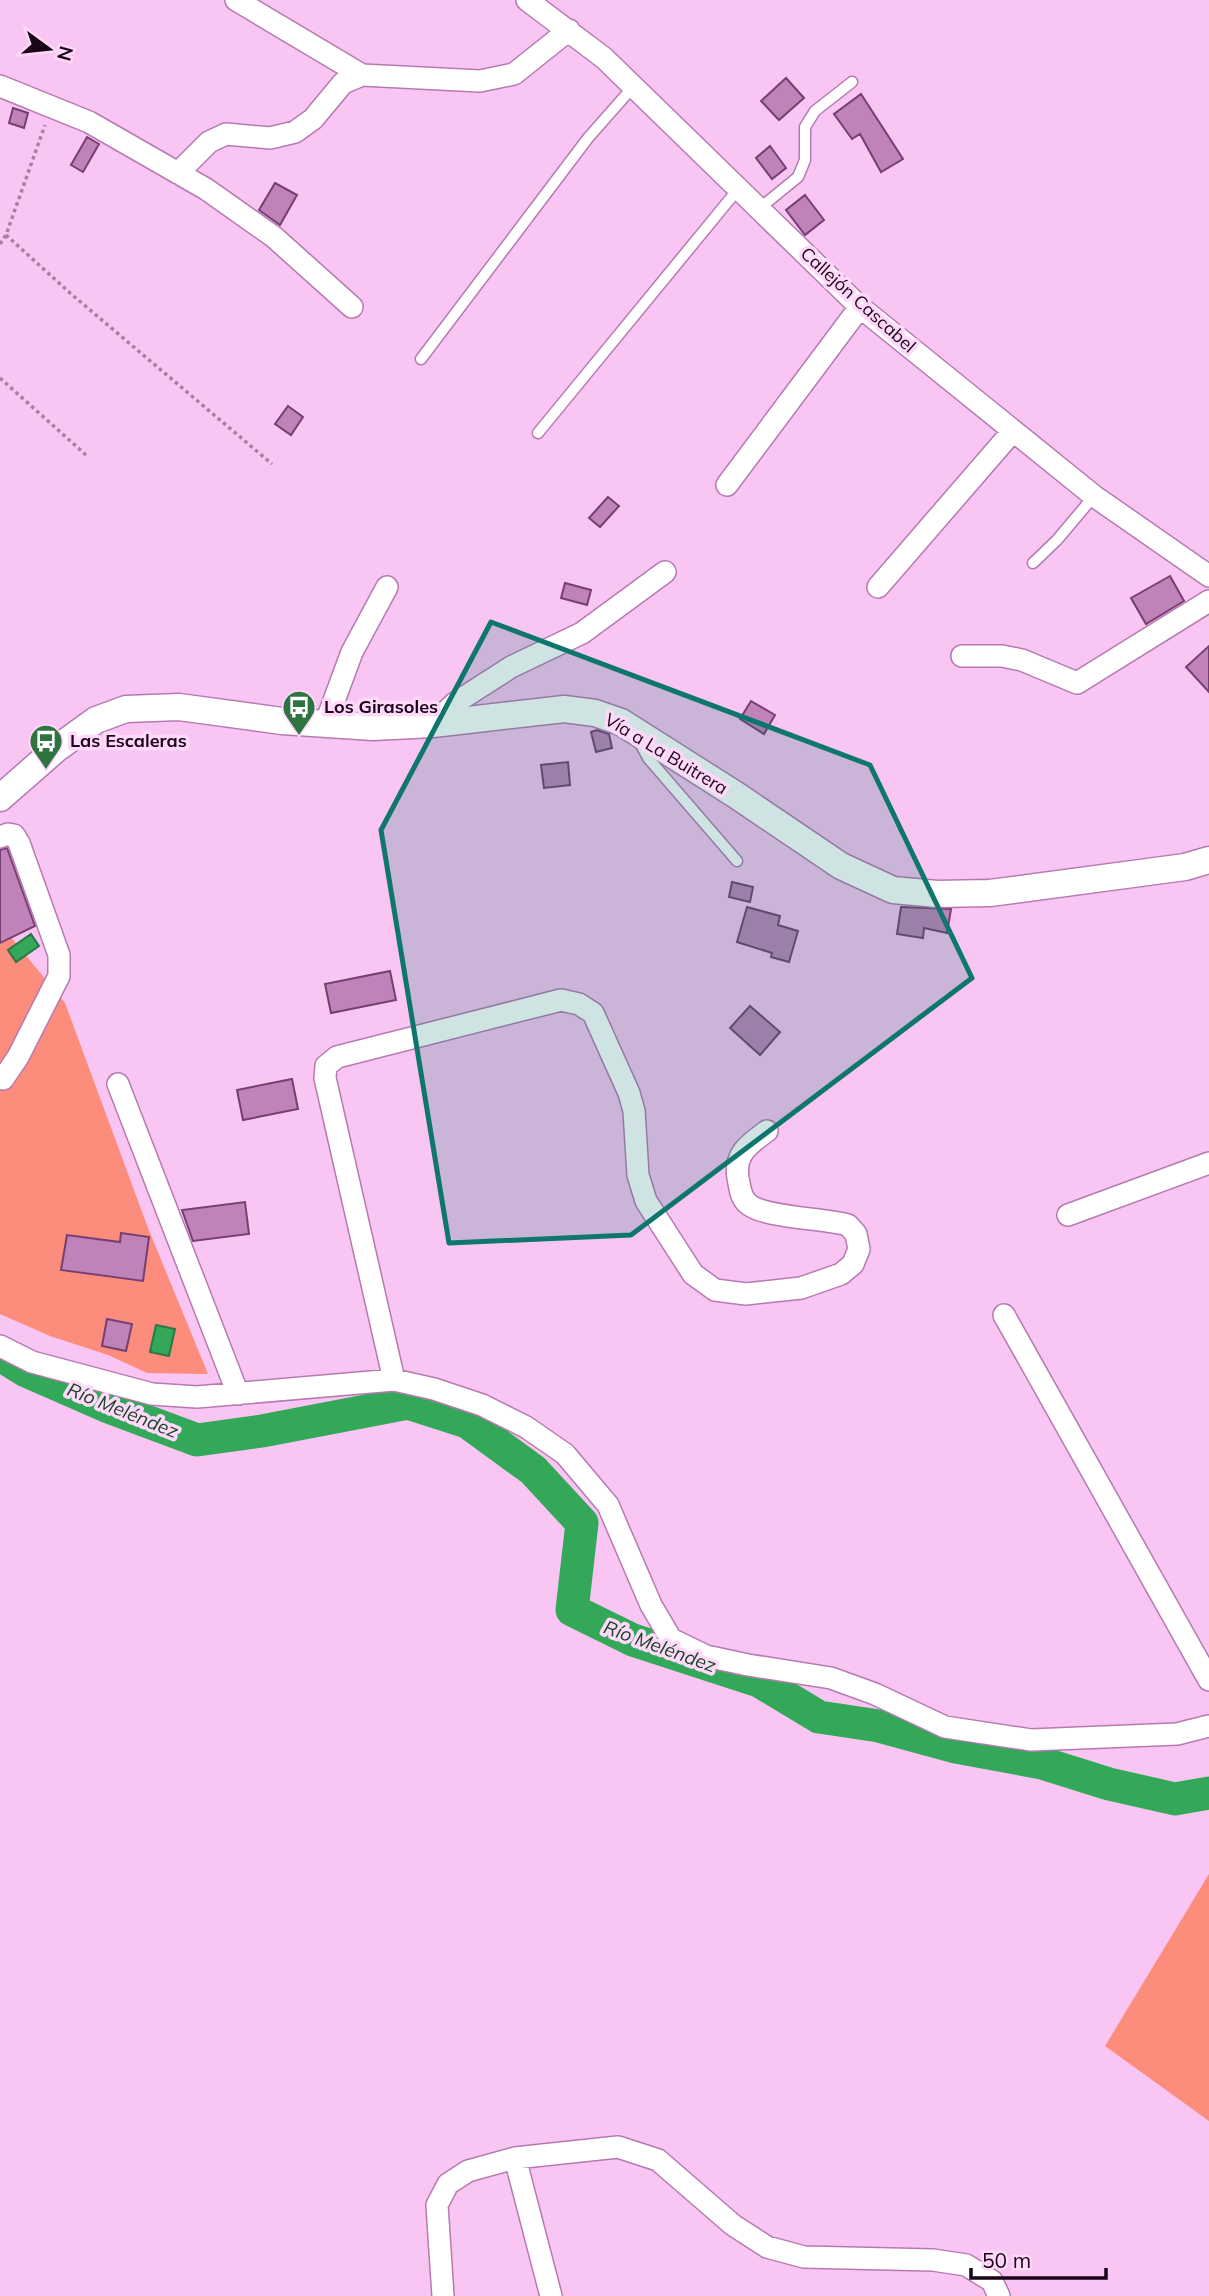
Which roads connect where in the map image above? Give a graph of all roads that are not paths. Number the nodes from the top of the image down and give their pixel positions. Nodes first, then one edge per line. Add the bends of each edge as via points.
1 (236, 0) edge
2 (527, 0) edge
3 (569, 30) junction
4 (362, 75) junction
5 (852, 82) dead end
6 (0, 86) edge
7 (633, 87) junction
8 (178, 173) junction
9 (739, 188) junction
10 (760, 208) junction
11 (352, 307) dead end
12 (860, 307) junction
13 (421, 359) dead end
14 (1012, 432) junction
15 (538, 433) dead end
16 (727, 485) dead end
17 (1094, 496) junction
18 (1033, 563) dead end
19 (665, 572) dead end
20 (1209, 576) edge
21 (387, 587) dead end
22 (878, 587) dead end
23 (1209, 601) edge
24 (962, 656) dead end
25 (433, 724) junction
26 (326, 725) junction
27 (633, 732) junction
28 (0, 798) edge
29 (0, 837) edge
30 (1209, 860) edge
31 (737, 861) dead end
32 (3, 1079) dead end
33 (117, 1084) dead end
34 (767, 1130) dead end
35 (1209, 1163) edge
36 (1068, 1215) dead end
37 (1004, 1315) dead end
38 (0, 1346) edge
39 (394, 1380) junction
40 (238, 1394) junction
41 (1209, 1680) edge
42 (1209, 1726) edge
43 (515, 2158) junction
44 (443, 2296) edge
45 (551, 2296) edge
46 (999, 2296) edge

1 - 4 street
2 - 3 street, Callejón Cascabel
3 - 4 street via 514,74 481,81
3 - 7 street, Callejón Cascabel
4 - 8 street via 343,82 313,119 295,132 270,138 226,134 209,142
5 - 10 lane via 815,111 806,127 805,160 798,177
6 - 8 street via 89,122
7 - 9 street, Callejón Cascabel
7 - 13 lane via 588,138
8 - 11 street via 274,237
9 - 10 street, Callejón Cascabel
9 - 15 lane
10 - 12 street, Callejón Cascabel
12 - 14 street, Callejón Cascabel
12 - 16 street
14 - 17 street, Callejón Cascabel
14 - 22 street
17 - 18 lane
17 - 20 street, Callejón Cascabel
19 - 25 street via 582,634 510,667 455,703
21 - 26 street via 352,652
23 - 24 street via 1077,683 1022,660
25 - 26 street, Vía a La Buitrera
25 - 27 street, Vía a La Buitrera via 564,709 595,713 621,722
26 - 28 street, Vía a La Buitrera via 179,707 126,709 86,727
27 - 30 street, Vía a La Buitrera via 841,866 893,890 990,894
27 - 31 lane via 648,758
29 - 32 street via 14,835 19,843 60,955 49,997
33 - 40 street
34 - 39 street via 745,1147 736,1168 748,1204 762,1212 848,1225 856,1234 859,1250 853,1264 841,1274 801,1288 746,1294 715,1290 693,1274 646,1201 638,1175 629,1093 593,1013 579,1004 561,1000 337,1057 326,1066 325,1078
35 - 36 street
37 - 41 street
38 - 40 street via 32,1362 152,1394
39 - 40 street
39 - 42 street via 482,1405 565,1454 608,1505 650,1605 671,1639 706,1656 831,1678 945,1727 1031,1740 1177,1734
43 - 44 street via 468,2171 449,2184 437,2206
43 - 45 street
43 - 46 street via 618,2147 659,2160 733,2225 767,2247 804,2257 966,2265 992,2281

